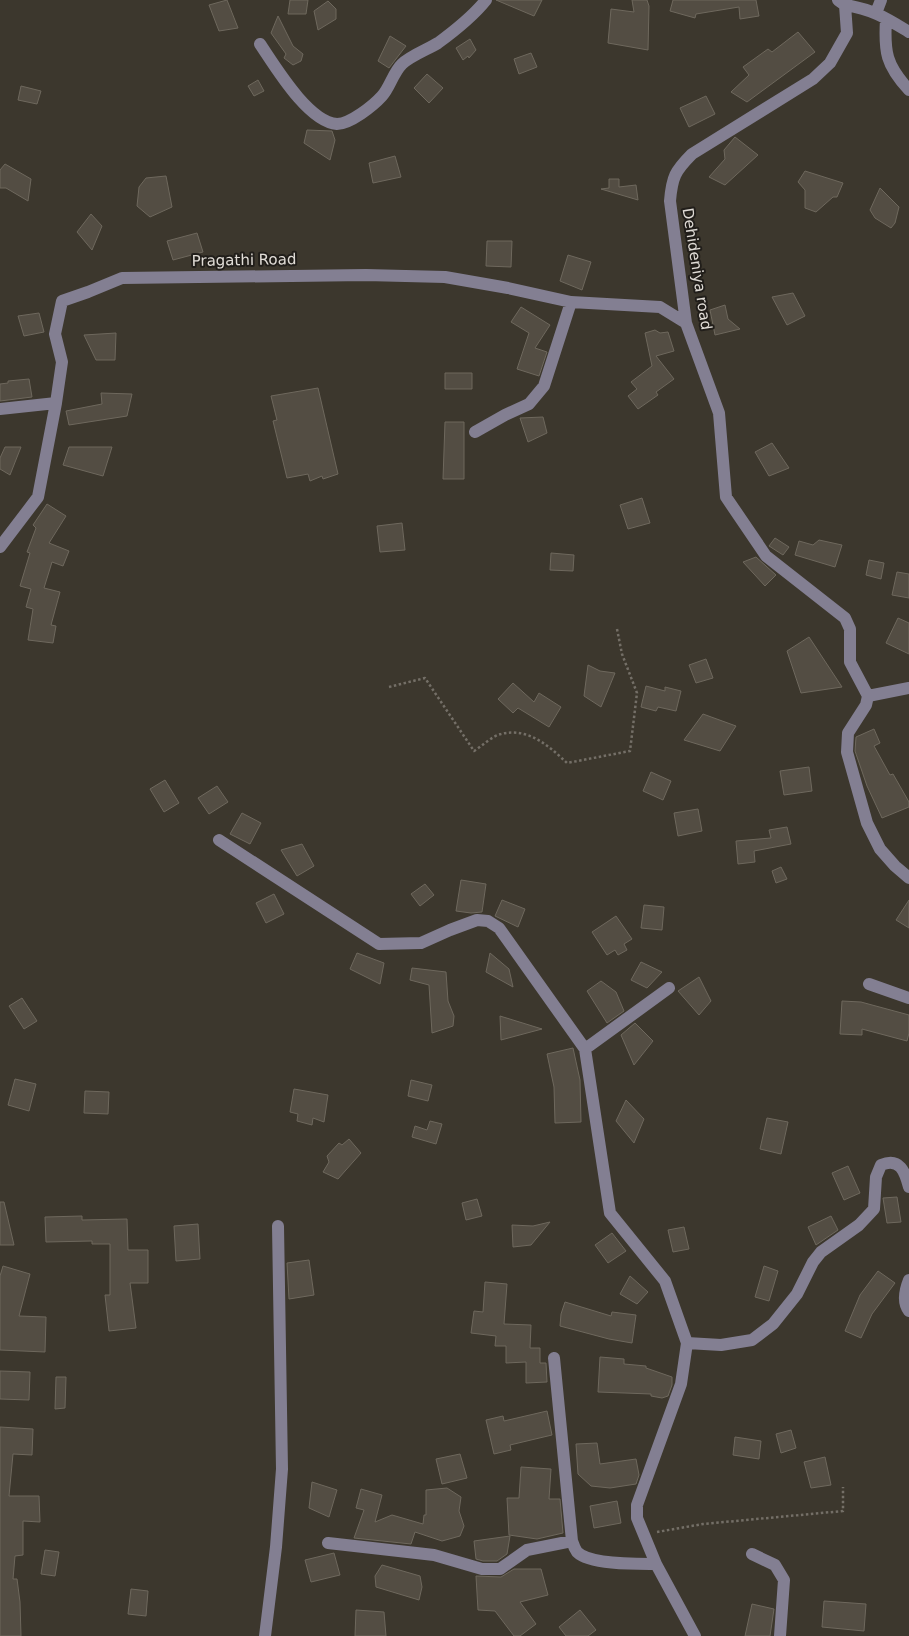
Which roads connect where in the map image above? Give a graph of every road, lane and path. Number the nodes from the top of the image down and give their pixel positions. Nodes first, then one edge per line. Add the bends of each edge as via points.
1 (486, 0) edge
2 (881, 0) edge
3 (842, 3) edge
4 (881, 16) junction
5 (909, 32) edge
6 (260, 44) dead end
7 (909, 90) edge
8 (572, 302) junction
9 (686, 323) junction
10 (56, 403) junction
11 (0, 409) edge
12 (475, 432) dead end
13 (0, 546) edge
14 (617, 629) dead end
15 (389, 687) dead end
16 (909, 688) edge
17 (868, 696) junction
18 (219, 840) dead end
19 (909, 878) edge
20 (869, 984) dead end
21 (669, 988) dead end
22 (909, 998) edge
23 (585, 1049) junction
24 (909, 1187) edge
25 (278, 1226) dead end
26 (909, 1280) edge
27 (909, 1311) edge
28 (687, 1343) junction
29 (554, 1358) dead end
30 (843, 1487) dead end
31 (643, 1535) junction
32 (572, 1541) junction
33 (328, 1543) dead end
34 (752, 1554) dead end
35 (656, 1564) junction
36 (265, 1636) edge
37 (695, 1636) edge
38 (780, 1636) edge

1 - 6 street via 439,42 402,64 382,96 364,112 337,124 321,118 294,94
2 - 4 street
3 - 4 street
3 - 9 street, Dehideniya road via 847,33 830,63 813,78 692,154 671,183 670,201
4 - 5 street
4 - 7 street via 888,61 895,76
8 - 9 street, Pragathi Road via 660,307
8 - 10 street, Pragathi Road via 445,277 122,278 62,301 55,334 62,362
8 - 12 street via 544,386 529,404
9 - 17 street, Dehideniya road via 718,413 726,497 766,556 845,618 850,629 850,662
10 - 11 street
10 - 13 street, Pragathi Road via 38,497
14 - 15 path via 622,654 637,692 630,751 567,763 545,743 519,733 500,734 474,751 425,678
16 - 17 street
17 - 19 street via 866,706 848,733 847,752 867,823 880,849
18 - 23 street via 379,944 421,943 477,920 488,921 499,928
20 - 22 street
21 - 23 street
23 - 28 street via 610,1213 665,1281
24 - 28 street via 905,1171 894,1163 881,1165 876,1177 874,1209 860,1225 821,1252 797,1294 773,1324 752,1340 721,1345
25 - 36 street via 282,1469
26 - 27 street via 905,1290
28 - 31 street via 681,1384 637,1505 637,1518
29 - 32 street
30 - 31 path via 843,1511 703,1524
31 - 35 street
32 - 33 street via 527,1550 500,1569 482,1570 434,1555
32 - 35 street via 577,1552 588,1558 620,1564
34 - 38 street via 775,1565 784,1580
35 - 37 street

